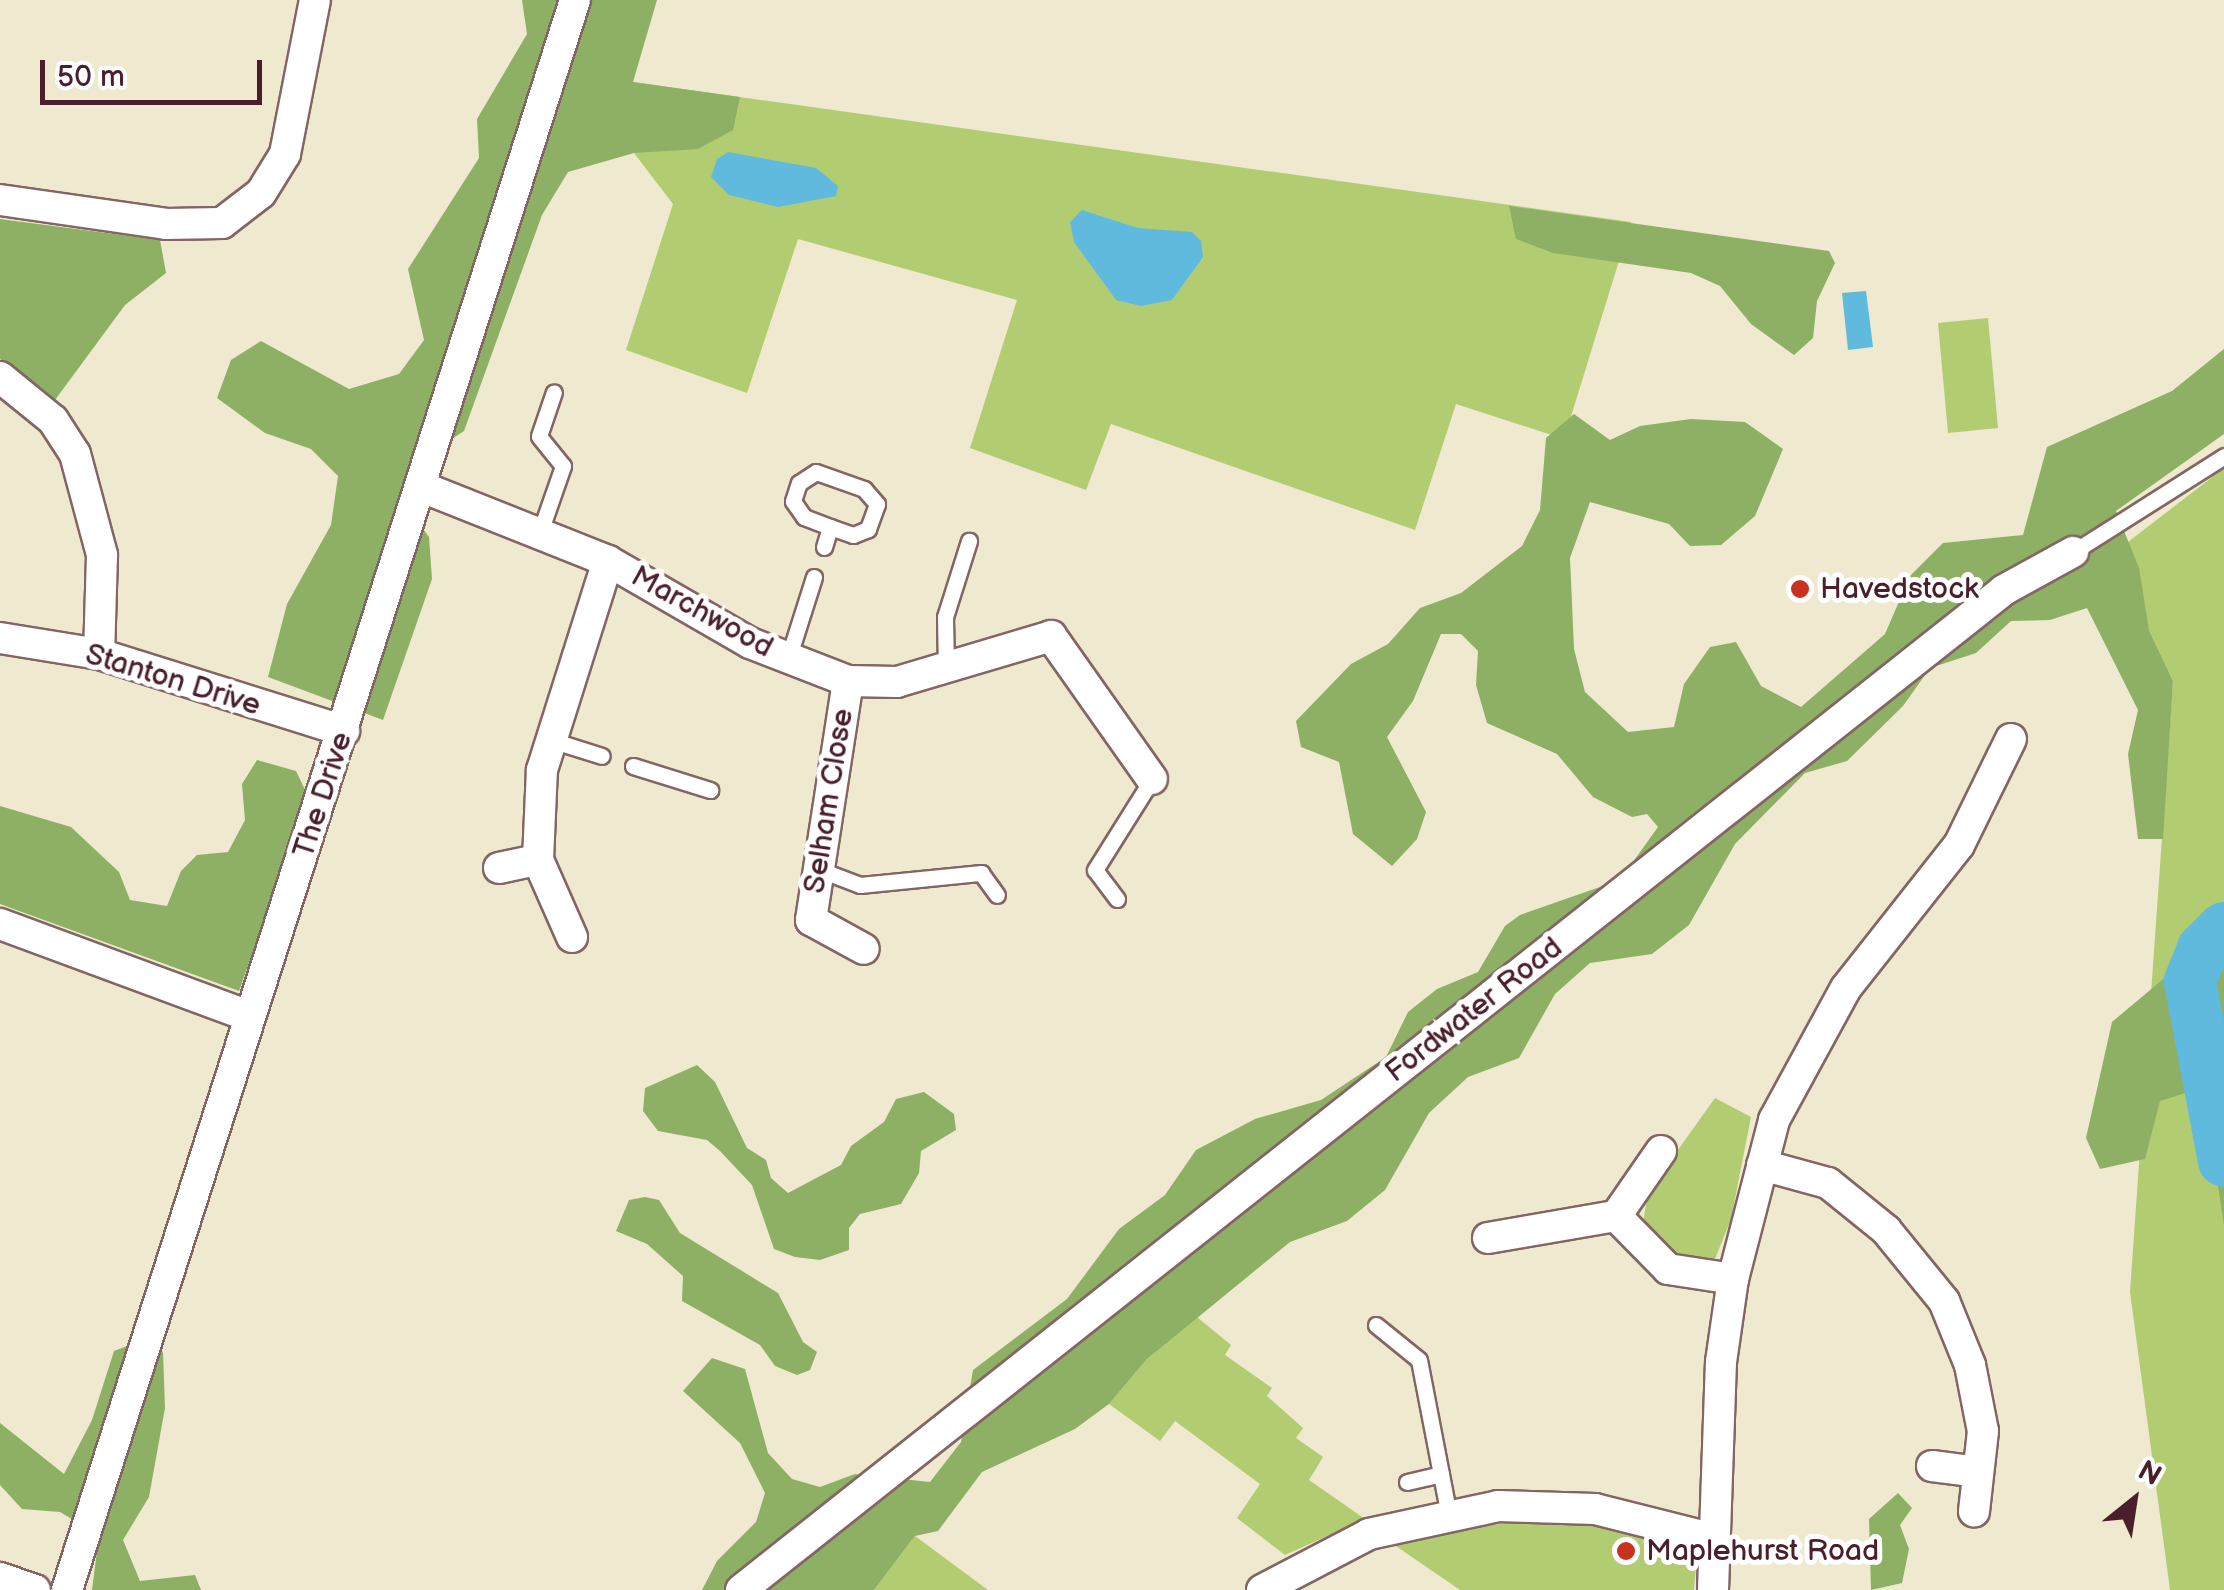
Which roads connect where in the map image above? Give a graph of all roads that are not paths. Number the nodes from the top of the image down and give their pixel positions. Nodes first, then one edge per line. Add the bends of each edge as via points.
1 (315, 0) edge
2 (574, 0) edge
3 (0, 200) edge
4 (0, 377) edge
5 (554, 392) dead end
6 (2224, 456) edge
7 (422, 486) junction
8 (830, 527) junction
9 (540, 532) junction
10 (970, 540) dead end
11 (824, 547) dead end
12 (2072, 552) joint
13 (608, 561) junction
14 (814, 577) dead end
15 (0, 638) edge
16 (98, 654) junction
17 (788, 659) junction
18 (946, 669) junction
19 (848, 681) junction
20 (344, 731) junction
21 (2012, 739) dead end
22 (552, 740) junction
23 (602, 756) dead end
24 (633, 766) dead end
25 (1152, 779) joint
26 (710, 790) dead end
27 (538, 860) junction
28 (499, 868) dead end
29 (818, 869) junction
30 (997, 895) dead end
31 (1117, 899) dead end
32 (0, 924) edge
33 (572, 937) dead end
34 (864, 948) dead end
35 (249, 1016) junction
36 (1661, 1151) dead end
37 (1762, 1165) junction
38 (1616, 1216) junction
39 (1488, 1238) dead end
40 (1733, 1279) junction
41 (1376, 1325) dead end
42 (1932, 1466) dead end
43 (1978, 1472) junction
44 (1441, 1474) junction
45 (1407, 1482) dead end
46 (1974, 1511) dead end
47 (1449, 1516) junction
48 (1714, 1539) junction
49 (0, 1578) edge
50 (34, 1590) edge
51 (67, 1590) edge
52 (740, 1590) edge
53 (1262, 1590) edge
54 (1713, 1590) edge

1 - 3 street via 285,154 261,194 222,222 166,224
2 - 7 street, The Drive
4 - 16 street via 53,420 75,454 102,555
5 - 9 lane via 539,436 563,466
6 - 12 lane, Fordwater Road
7 - 9 street, Marchwood
7 - 20 street, The Drive
8 - 8 lane via 804,518 792,501 799,483 816,472 864,489 877,504 868,529 853,535
8 - 11 lane
9 - 13 street, Marchwood
10 - 18 lane via 946,616
12 - 52 street, Fordwater Road via 2004,590
13 - 17 street, Marchwood
13 - 22 street
14 - 17 lane
15 - 16 street, Stanton Drive
16 - 20 street, Stanton Drive
17 - 19 street, Marchwood
18 - 19 street, Marchwood via 897,682
18 - 25 street, Marchwood via 1051,636
19 - 29 street, Selham Close
20 - 35 street, The Drive
21 - 37 street via 1959,846 1846,988 1774,1120
22 - 23 lane
22 - 27 street via 542,770
24 - 26 lane
25 - 31 lane via 1095,870
27 - 28 street
27 - 33 street
29 - 30 lane via 860,886 981,874
29 - 34 street, Selham Close via 811,920
32 - 35 street
35 - 51 street, The Drive
36 - 38 street
37 - 40 street
37 - 43 street via 1828,1182 1886,1230 1944,1301 1970,1365 1984,1432
38 - 39 street
38 - 40 street via 1668,1269
40 - 48 street via 1721,1362
41 - 44 lane via 1419,1360
42 - 43 street
43 - 46 street
44 - 45 lane
44 - 47 lane
47 - 48 street via 1498,1506 1595,1509
47 - 53 street via 1369,1534
48 - 54 street
49 - 50 street

